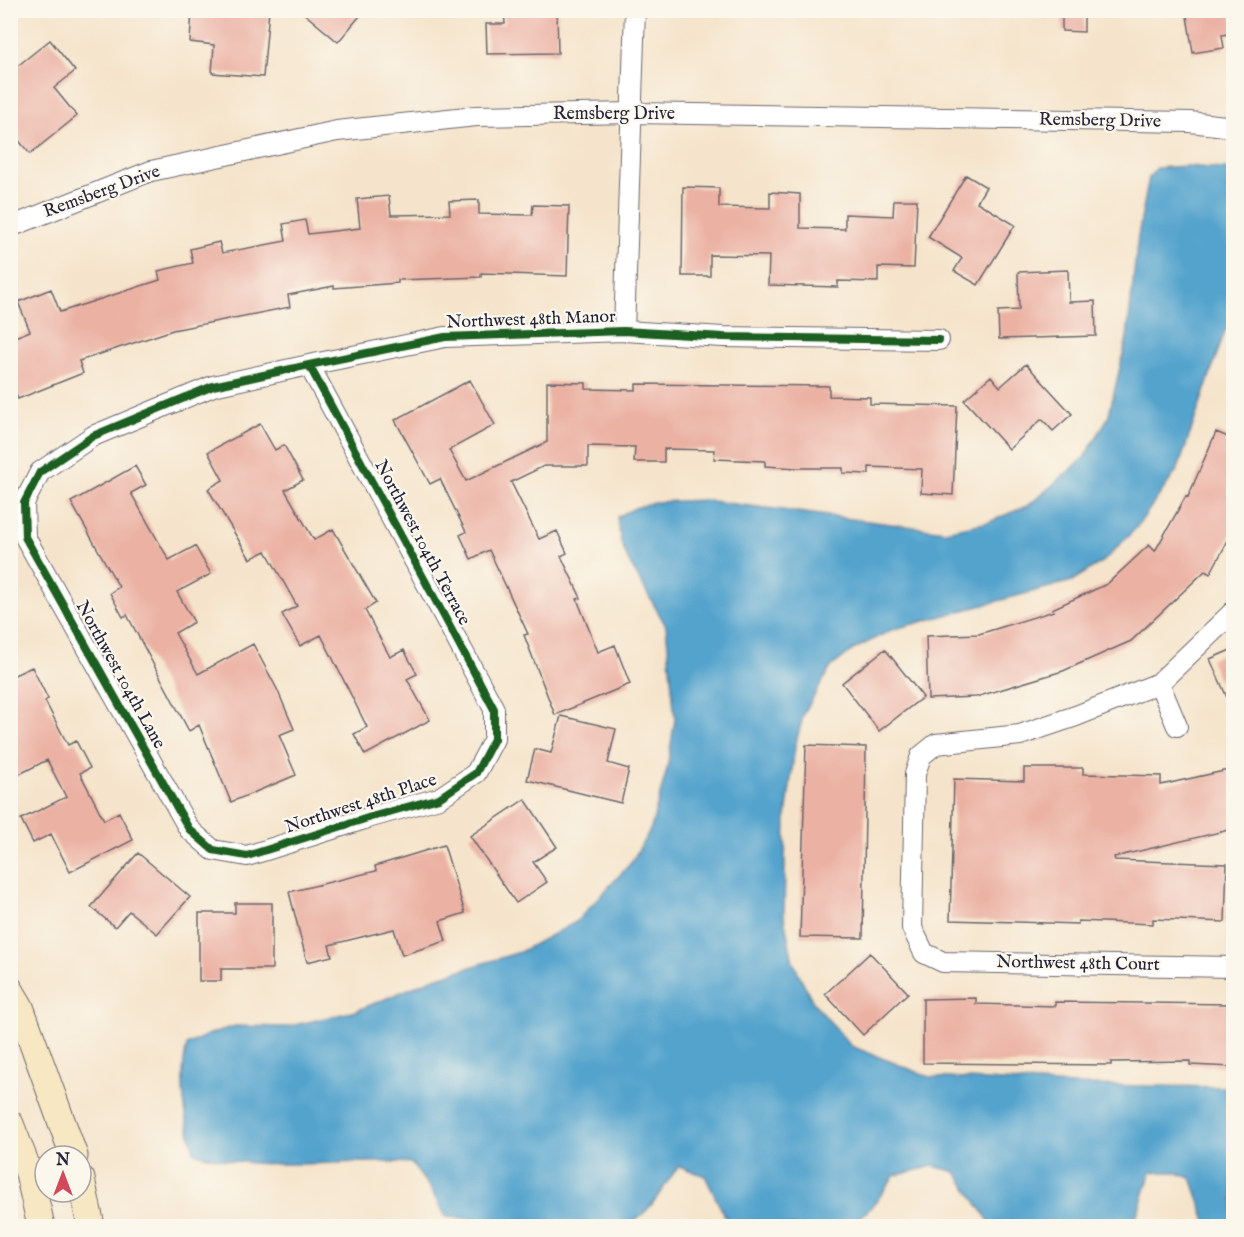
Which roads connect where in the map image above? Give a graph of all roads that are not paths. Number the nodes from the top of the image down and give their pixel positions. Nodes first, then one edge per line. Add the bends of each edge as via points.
1 (635, 10) edge
2 (633, 113) junction
3 (1233, 127) edge
4 (10, 227) edge
5 (624, 331) junction
6 (939, 340) dead end
7 (309, 365) junction
8 (24, 503) joint
9 (1233, 611) edge
10 (1159, 683) junction
11 (1177, 726) dead end
12 (494, 740) joint
13 (213, 850) joint
14 (1233, 967) edge
15 (10, 990) edge
16 (10, 1124) edge
17 (70, 1144) edge
18 (86, 1204) edge
19 (41, 1227) edge
20 (91, 1227) edge

1 - 2 street
2 - 3 street, Remsberg Drive via 1190,122
2 - 4 street, Remsberg Drive via 476,116 337,131 152,171
2 - 5 street
5 - 6 street, Northwest 48th Manor via 723,337
5 - 7 street, Northwest 48th Manor via 445,337
7 - 8 street, Northwest 48th Manor via 213,386 93,436 40,472
7 - 12 street, Northwest 104th Terrace via 494,709
8 - 13 street, Northwest 104th Lane via 25,537 189,829
9 - 10 street
10 - 11 street
10 - 14 street, Northwest 48th Court via 1020,735 936,744 921,756 915,774 912,928 924,953 943,962
12 - 13 street, Northwest 48th Place via 476,773 439,798 247,856
15 - 17 main road via 20,1007
16 - 19 main road via 29,1173
18 - 20 main road

